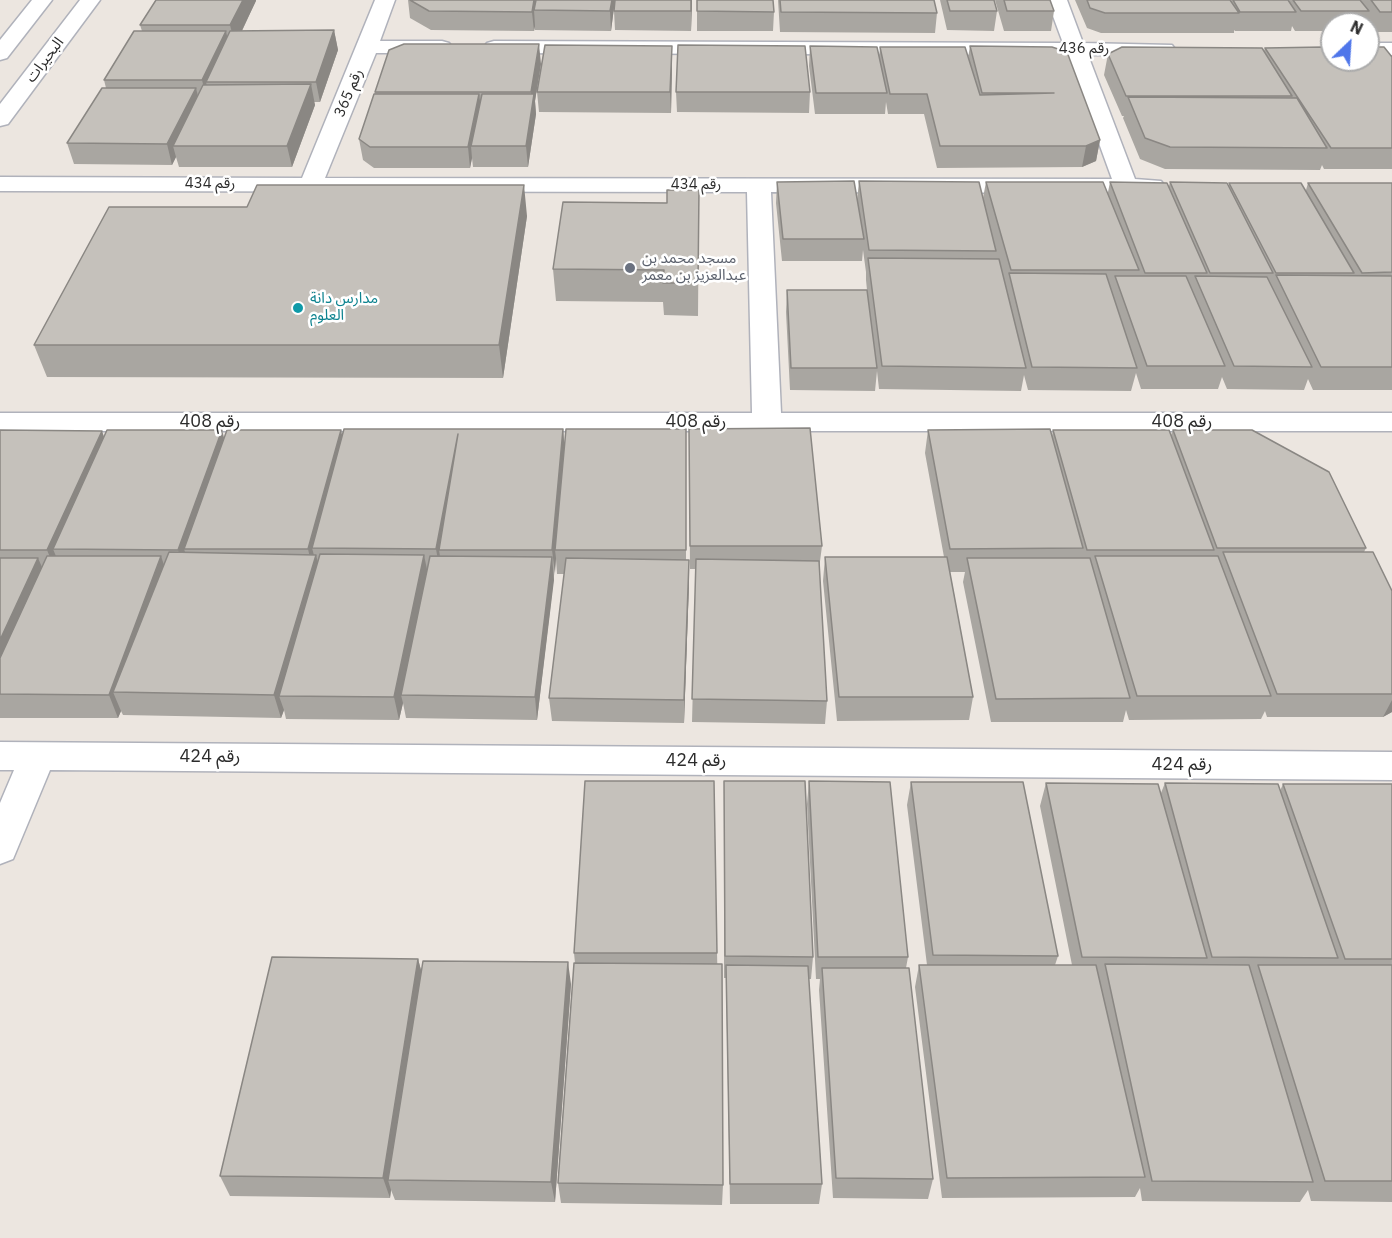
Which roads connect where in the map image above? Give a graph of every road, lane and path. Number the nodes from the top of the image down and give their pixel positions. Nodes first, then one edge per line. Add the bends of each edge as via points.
1 (42, 0) edge
2 (90, 0) edge
3 (385, 0) edge
4 (1057, 0) edge
5 (368, 47) junction
6 (1075, 48) junction
7 (1180, 49) edge
8 (0, 54) edge
9 (0, 119) edge
10 (0, 184) edge
11 (311, 184) junction
12 (759, 185) junction
13 (1126, 186) junction
14 (1172, 186) edge
15 (0, 422) edge
16 (767, 422) junction
17 (1392, 422) edge
18 (0, 756) edge
19 (38, 756) junction
20 (1392, 766) edge
21 (0, 848) edge

1 - 8 street
2 - 9 street, البحيرات
3 - 5 street, رقم 365
4 - 6 street
5 - 6 street, رقم 436
5 - 11 street, رقم 365
6 - 7 street, رقم 436
6 - 13 street
10 - 11 street, رقم 434
11 - 12 street, رقم 434
12 - 13 street, رقم 434
12 - 16 street
13 - 14 street, رقم 434
15 - 16 street, رقم 408
16 - 17 street, رقم 408
18 - 19 street, رقم 424
19 - 20 street, رقم 424
19 - 21 street

